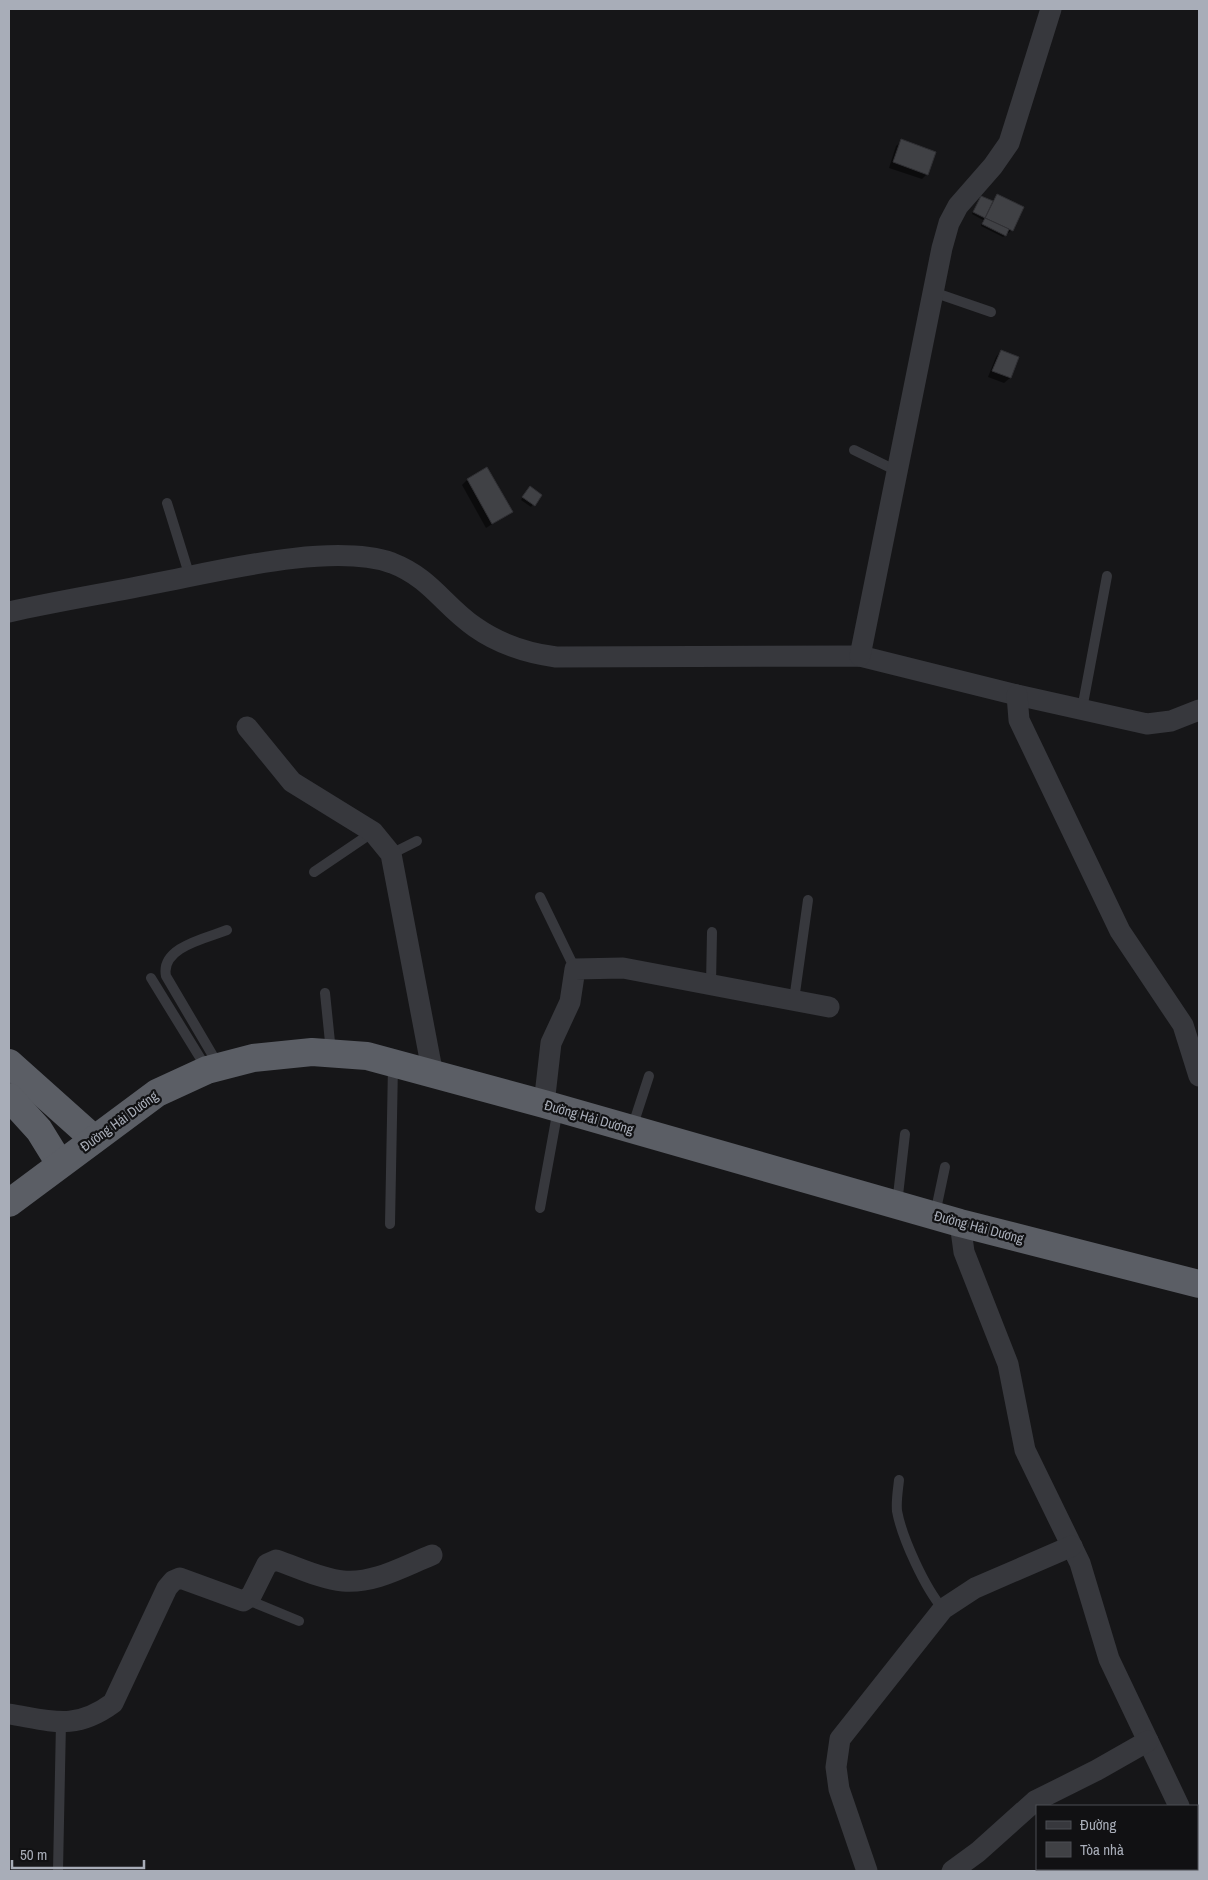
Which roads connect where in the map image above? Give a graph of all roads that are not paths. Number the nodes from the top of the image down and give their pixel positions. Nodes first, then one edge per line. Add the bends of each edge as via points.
1 (1051, 9) edge
2 (933, 292) junction
3 (991, 312) dead end
4 (854, 450) dead end
5 (897, 471) junction
6 (166, 503) dead end
7 (1108, 576) dead end
8 (190, 577) junction
9 (9, 612) edge
10 (860, 656) junction
11 (1017, 695) junction
12 (1082, 709) junction
13 (1199, 710) edge
14 (247, 727) dead end
15 (373, 832) junction
16 (417, 841) dead end
17 (391, 854) junction
18 (314, 872) dead end
19 (540, 897) dead end
20 (808, 900) dead end
21 (227, 930) dead end
22 (712, 932) dead end
23 (574, 969) junction
24 (151, 978) dead end
25 (711, 984) junction
26 (325, 993) dead end
27 (794, 1000) junction
28 (828, 1007) dead end
29 (331, 1053) junction
30 (9, 1063) edge
31 (393, 1064) junction
32 (214, 1069) junction
33 (433, 1075) junction
34 (649, 1076) dead end
35 (1199, 1076) edge
36 (9, 1097) edge
37 (551, 1106) junction
38 (632, 1129) junction
39 (905, 1134) dead end
40 (94, 1139) junction
41 (60, 1164) junction
42 (944, 1166) dead end
43 (9, 1203) edge
44 (897, 1204) junction
45 (540, 1208) dead end
46 (947, 1219) junction
47 (390, 1224) dead end
48 (1199, 1284) edge
49 (899, 1480) dead end
50 (1072, 1546) junction
51 (432, 1555) dead end
52 (248, 1600) junction
53 (943, 1609) junction
54 (299, 1621) dead end
55 (9, 1714) edge
56 (61, 1722) junction
57 (1148, 1741) junction
58 (1179, 1805) edge
59 (58, 1871) edge
60 (867, 1871) edge
61 (952, 1871) edge

1 - 2 street via 1009,143 958,206 942,248
2 - 3 lane
2 - 5 street
4 - 5 lane
5 - 10 street
6 - 8 lane
7 - 12 lane
8 - 9 street
8 - 10 street via 316,556 354,555 391,563 412,573 475,627 532,654 556,657
10 - 11 street
11 - 12 street
11 - 35 street via 1019,720 1106,904 1120,932 1181,1020
12 - 13 street via 1147,724 1171,721
14 - 15 street via 292,782
15 - 17 street
15 - 18 lane
16 - 17 lane
17 - 33 street
19 - 23 lane
20 - 27 lane
21 - 32 lane via 180,949 168,958 165,968 166,976
22 - 25 lane
23 - 25 street via 624,968
23 - 37 street via 570,1002 551,1043
24 - 32 lane
25 - 27 street
26 - 29 lane
27 - 28 street
29 - 31 highway, Đường Hải Dương via 367,1056
29 - 32 highway, Đường Hải Dương via 253,1058
30 - 40 highway
31 - 33 highway, Đường Hải Dương
31 - 47 lane
32 - 40 highway, Đường Hải Dương via 156,1093
33 - 37 highway, Đường Hải Dương
34 - 38 lane
36 - 41 highway via 40,1130
37 - 38 highway, Đường Hải Dương
37 - 45 lane
38 - 44 highway, Đường Hải Dương
39 - 44 lane
40 - 41 highway, Đường Hải Dương
41 - 43 highway, Đường Hải Dương
42 - 46 lane
44 - 46 highway, Đường Hải Dương
46 - 48 highway, Đường Hải Dương
46 - 50 street via 964,1252 1008,1364 1025,1450
49 - 53 lane via 897,1506 903,1533 931,1595
50 - 53 street via 975,1588
50 - 57 street via 1109,1659
51 - 52 street via 370,1579 355,1581 341,1581 271,1560
52 - 54 lane
52 - 56 street via 238,1600 189,1579 173,1581 113,1703 96,1716
53 - 60 street via 840,1738 836,1767 839,1789
55 - 56 street
56 - 59 lane
57 - 58 street
57 - 61 street via 1035,1801

